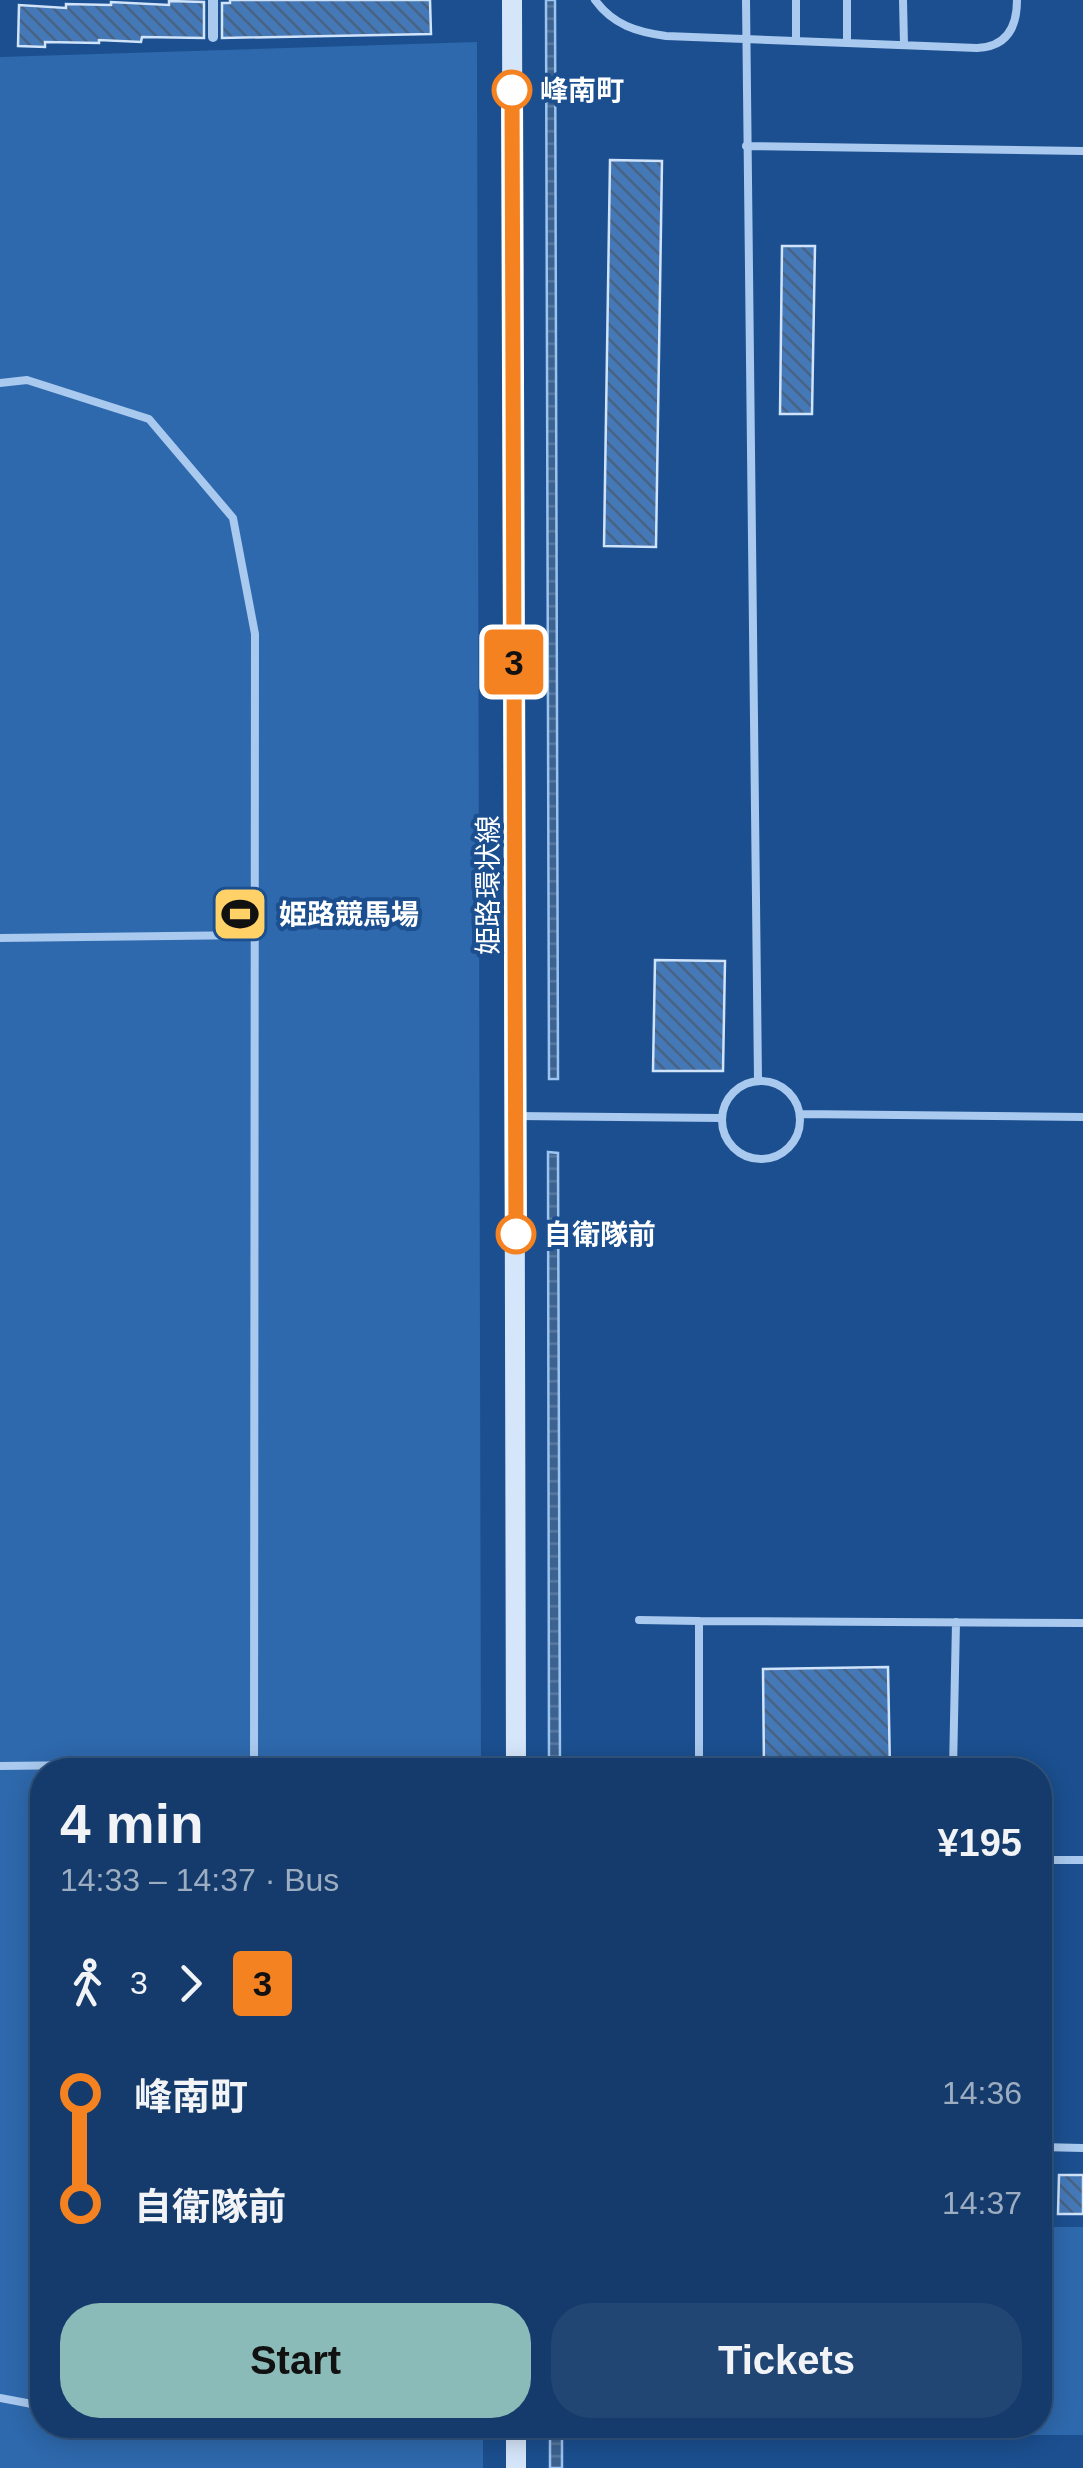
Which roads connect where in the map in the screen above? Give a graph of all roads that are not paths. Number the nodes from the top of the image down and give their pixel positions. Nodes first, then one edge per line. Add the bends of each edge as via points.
1 (213, 0) edge
2 (512, 0) edge
3 (746, 0) edge
4 (796, 0) edge
5 (848, 0) edge
6 (904, 0) edge
7 (1017, 0) edge
8 (600, 2) edge
9 (213, 37) dead end
10 (746, 39) junction
11 (796, 41) junction
12 (847, 43) junction
13 (904, 45) junction
14 (746, 146) junction
15 (1083, 152) edge
16 (0, 383) edge
17 (255, 935) junction
18 (0, 938) edge
19 (758, 1080) junction
20 (800, 1114) junction
21 (516, 1116) junction
22 (1083, 1117) edge
23 (721, 1118) junction
24 (639, 1620) dead end
25 (699, 1621) junction
26 (956, 1622) junction
27 (1083, 1622) edge
28 (254, 1758) edge
29 (516, 1758) edge
30 (700, 1758) edge
31 (953, 1758) edge
32 (0, 1766) edge
33 (30, 1766) edge
34 (1052, 1860) edge
35 (1083, 1860) edge
36 (1052, 2147) edge
37 (1083, 2148) edge
38 (0, 2398) edge
39 (30, 2404) edge
40 (516, 2438) edge
41 (516, 2468) edge

1 - 9 street
2 - 21 main road, 姫路環状線
3 - 10 lane
4 - 11 lane
5 - 12 lane
6 - 13 lane
7 - 13 lane via 1015,26 996,44
8 - 10 lane via 614,21 638,32
10 - 11 lane
10 - 14 lane
11 - 12 lane
12 - 13 lane
14 - 15 lane
14 - 19 lane
16 - 17 lane via 26,380 149,419 233,518 256,634
17 - 18 lane
17 - 28 lane
19 - 20 lane via 792,1096
19 - 23 lane via 740,1086
20 - 22 lane
20 - 23 lane via 789,1148 754,1159 737,1152
21 - 23 lane
21 - 29 main road, 姫路環状線
24 - 25 lane
25 - 26 lane
25 - 30 lane
26 - 27 lane
26 - 31 lane
32 - 33 lane
34 - 35 lane
36 - 37 lane
38 - 39 lane
40 - 41 main road

